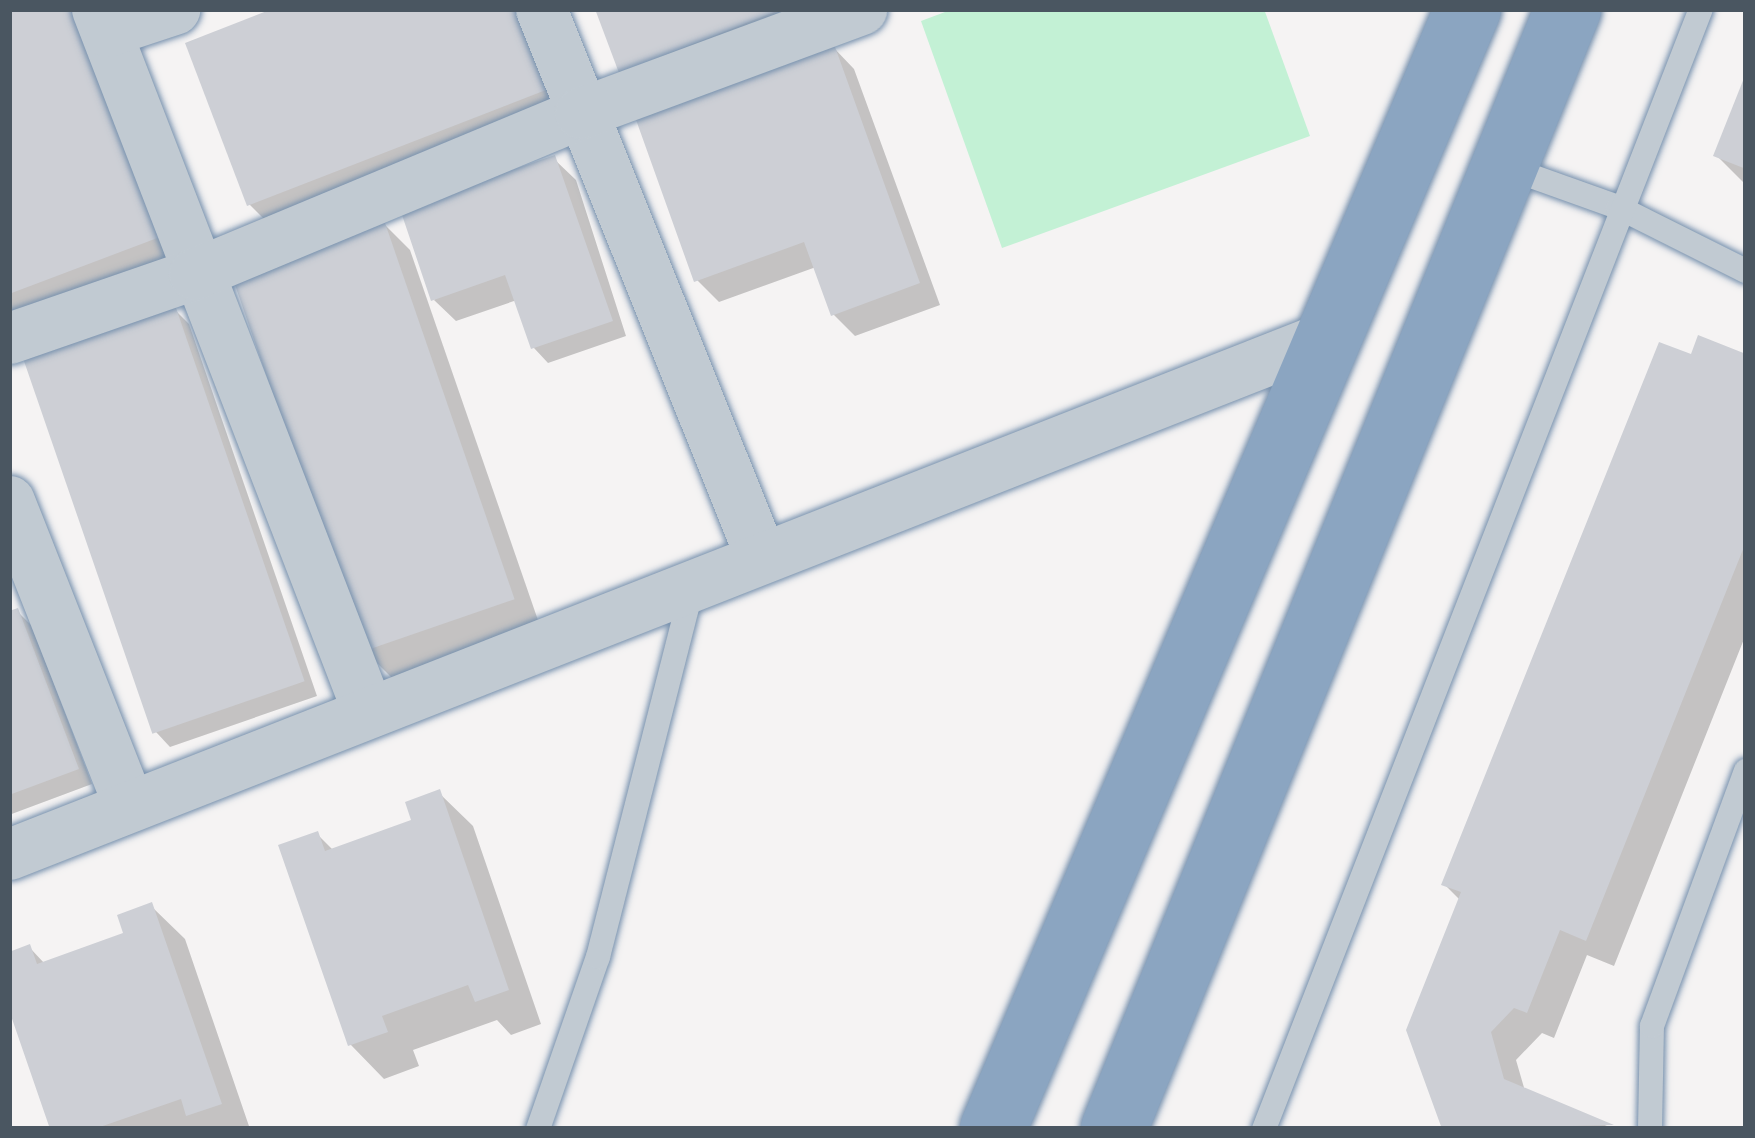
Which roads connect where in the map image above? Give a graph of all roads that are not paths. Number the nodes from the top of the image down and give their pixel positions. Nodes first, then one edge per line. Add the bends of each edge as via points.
1 (174, 9) edge
2 (541, 9) edge
3 (861, 9) edge
4 (1468, 9) edge
5 (1568, 9) edge
6 (1700, 9) edge
7 (102, 20) edge
8 (580, 113) junction
9 (1504, 166) junction
10 (1618, 207) junction
11 (1746, 271) edge
12 (194, 274) junction
13 (1328, 336) junction
14 (9, 338) edge
15 (9, 501) edge
16 (760, 555) junction
17 (694, 581) junction
18 (23, 584) edge
19 (368, 710) junction
20 (1746, 771) edge
21 (129, 805) junction
22 (9, 854) edge
23 (538, 1129) edge
24 (993, 1129) edge
25 (1114, 1129) edge
26 (1264, 1129) edge
27 (1650, 1129) edge

1 - 7 street
2 - 8 street
3 - 8 street
4 - 13 highway
5 - 9 highway
6 - 10 lane
7 - 12 street
8 - 12 street
8 - 16 street
9 - 10 lane
9 - 25 highway
10 - 11 lane
10 - 26 lane
12 - 14 street
12 - 19 street
13 - 16 street
13 - 24 highway
15 - 18 street
16 - 17 street
17 - 19 street
17 - 23 lane via 598,957
18 - 21 street
19 - 21 street
20 - 27 lane via 1652,1026
21 - 22 street

